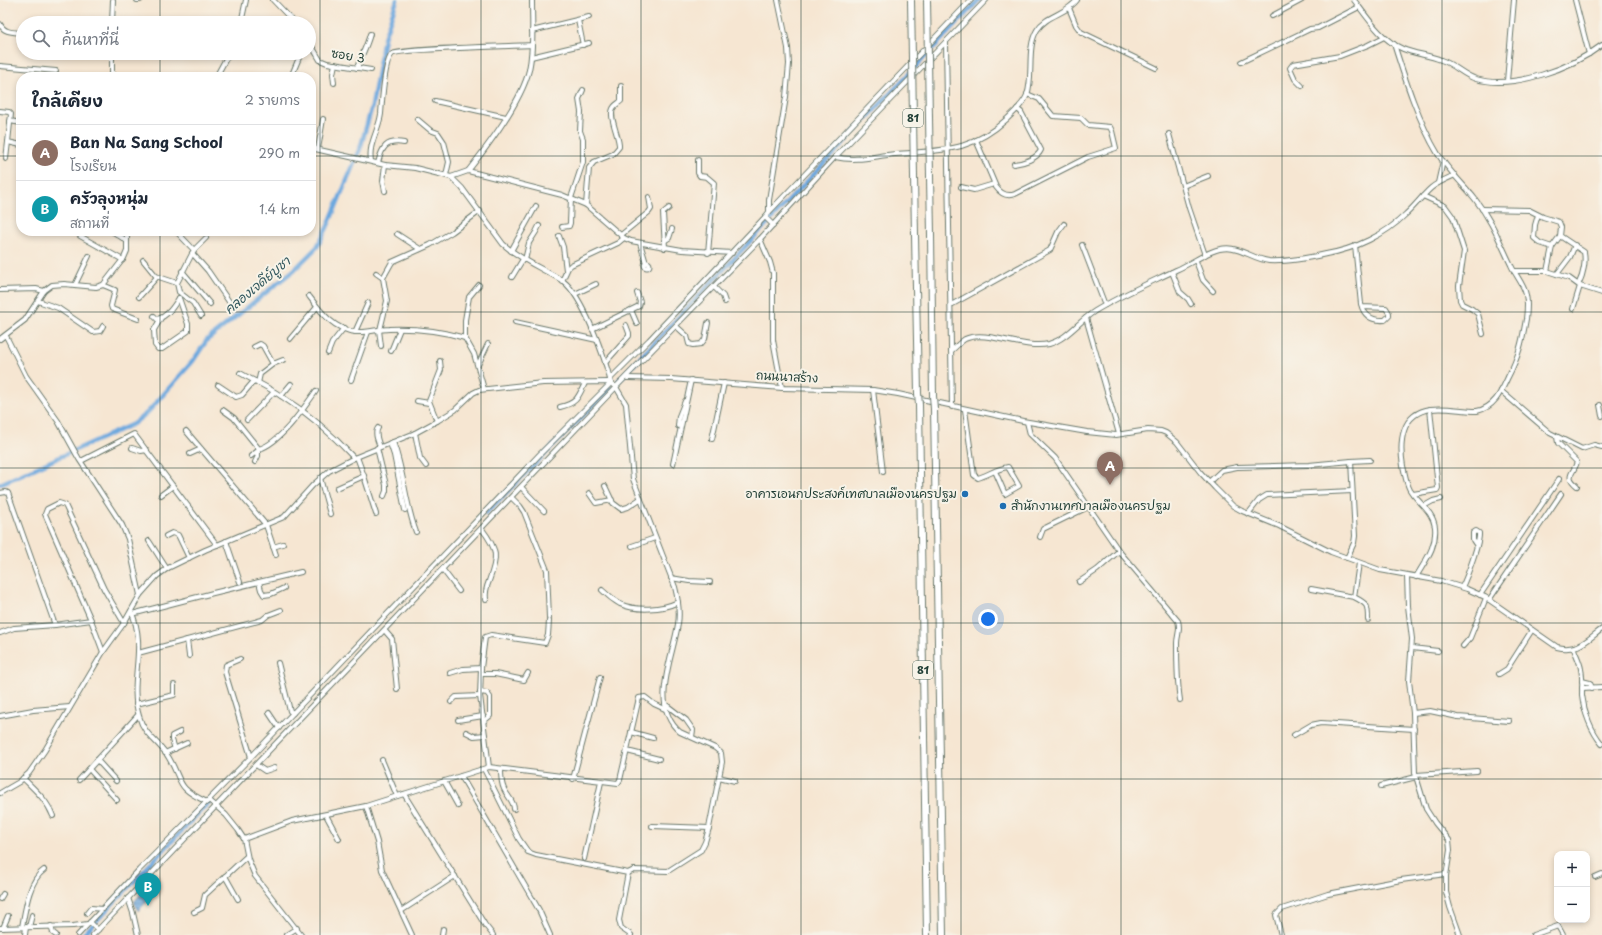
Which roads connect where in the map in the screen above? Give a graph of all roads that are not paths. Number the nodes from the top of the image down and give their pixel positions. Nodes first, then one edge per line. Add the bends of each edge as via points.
1 (113, 0) edge
2 (246, 0) edge
3 (273, 0) edge
4 (532, 0) edge
5 (778, 0) edge
6 (911, 0) edge
7 (927, 0) edge
8 (971, 0) edge
9 (986, 0) edge
10 (1077, 0) edge
11 (1302, 0) edge
12 (1354, 0) edge
13 (1514, 0) edge
14 (1575, 0) edge
15 (1359, 7) junction
16 (1069, 8) junction
17 (112, 16) edge
18 (243, 16) edge
19 (288, 16) edge
20 (1272, 16) dead end
21 (589, 17) dead end
22 (578, 20) junction
23 (0, 24) edge
24 (532, 31) junction
25 (16, 33) edge
26 (370, 34) dead end
27 (1384, 37) junction
28 (946, 42) junction
29 (589, 43) dead end
30 (1394, 44) junction
31 (583, 45) junction
32 (1602, 45) edge
33 (532, 46) junction
34 (316, 53) edge
35 (1589, 54) junction
36 (531, 57) junction
37 (112, 60) edge
38 (225, 60) edge
39 (298, 60) edge
40 (1241, 62) dead end
41 (334, 64) junction
42 (0, 66) edge
43 (357, 68) junction
44 (1156, 68) dead end
45 (371, 70) dead end
46 (56, 71) dead end
47 (112, 72) edge
48 (219, 72) edge
49 (293, 72) edge
50 (1507, 81) junction
51 (334, 83) dead end
52 (621, 86) dead end
53 (1302, 86) dead end
54 (583, 90) dead end
55 (1027, 94) junction
56 (435, 101) dead end
57 (1017, 109) junction
58 (0, 111) edge
59 (506, 117) junction
60 (323, 119) dead end
61 (417, 119) dead end
62 (10, 121) junction
63 (16, 122) edge
64 (1169, 134) dead end
65 (976, 140) junction
66 (8, 142) junction
67 (404, 143) dead end
68 (16, 144) edge
69 (318, 149) joint
70 (948, 150) junction
71 (836, 157) junction
72 (6, 159) dead end
73 (698, 160) dead end
74 (372, 161) junction
75 (1443, 161) junction
76 (378, 163) junction
77 (1014, 164) dead end
78 (386, 165) junction
79 (468, 171) junction
80 (446, 175) junction
81 (1454, 175) junction
82 (1208, 176) dead end
83 (451, 177) junction
84 (1438, 183) junction
85 (994, 184) junction
86 (1183, 186) junction
87 (961, 187) dead end
88 (385, 191) dead end
89 (1423, 196) junction
90 (649, 197) dead end
91 (571, 198) junction
92 (586, 205) junction
93 (536, 206) dead end
94 (668, 208) dead end
95 (1482, 209) junction
96 (480, 211) junction
97 (769, 212) junction
98 (1538, 215) junction
99 (766, 218) junction
100 (772, 224) junction
101 (1064, 224) dead end
102 (538, 226) dead end
103 (562, 227) dead end
104 (672, 229) dead end
105 (397, 234) dead end
106 (80, 236) dead end
107 (120, 236) edge
108 (127, 236) edge
109 (180, 236) edge
110 (559, 236) dead end
111 (1560, 236) junction
112 (623, 237) junction
113 (206, 238) dead end
114 (760, 239) junction
115 (127, 241) junction
116 (664, 241) junction
117 (640, 243) junction
118 (1082, 245) dead end
119 (1355, 245) junction
120 (1574, 245) junction
121 (1552, 246) junction
122 (665, 248) junction
123 (420, 249) junction
124 (193, 251) junction
125 (511, 251) junction
126 (708, 253) junction
127 (732, 253) junction
128 (1205, 255) junction
129 (89, 256) dead end
130 (123, 260) junction
131 (142, 260) dead end
132 (524, 260) junction
133 (1196, 261) junction
134 (646, 263) dead end
135 (566, 270) junction
136 (182, 271) junction
137 (1514, 271) junction
138 (1547, 271) junction
139 (1172, 272) junction
140 (376, 273) dead end
141 (1557, 274) junction
142 (157, 277) junction
143 (512, 277) dead end
144 (383, 278) junction
145 (562, 281) junction
146 (176, 283) junction
147 (596, 284) dead end
148 (1579, 284) junction
149 (75, 285) junction
150 (103, 285) junction
151 (480, 285) dead end
152 (714, 286) junction
153 (0, 290) edge
154 (1213, 290) dead end
155 (44, 291) junction
156 (637, 293) dead end
157 (1602, 293) edge
158 (574, 294) junction
159 (180, 296) junction
160 (308, 296) dead end
161 (139, 297) dead end
162 (38, 301) junction
163 (725, 302) dead end
164 (230, 303) dead end
165 (368, 303) dead end
166 (210, 304) dead end
167 (1191, 304) dead end
168 (951, 305) junction
169 (1105, 305) junction
170 (317, 307) junction
171 (1362, 307) junction
172 (1573, 309) dead end
173 (630, 310) junction
174 (154, 316) dead end
175 (201, 316) dead end
176 (138, 318) dead end
177 (161, 318) junction
178 (1086, 318) junction
179 (515, 322) dead end
180 (708, 323) dead end
181 (637, 324) dead end
182 (626, 325) dead end
183 (103, 326) dead end
184 (676, 326) junction
185 (344, 328) junction
186 (400, 329) junction
187 (592, 329) junction
188 (379, 330) junction
189 (355, 332) junction
190 (368, 332) junction
191 (1483, 334) dead end
192 (6, 336) junction
193 (465, 338) junction
194 (0, 339) edge
195 (290, 339) dead end
196 (597, 340) junction
197 (488, 344) dead end
198 (381, 346) dead end
199 (254, 347) dead end
200 (951, 350) junction
201 (391, 351) dead end
202 (328, 353) dead end
203 (283, 360) dead end
204 (440, 361) dead end
205 (605, 363) junction
206 (273, 364) junction
207 (478, 365) junction
208 (240, 373) dead end
209 (626, 378) junction
210 (351, 380) dead end
211 (691, 380) junction
212 (610, 381) junction
213 (256, 382) junction
214 (585, 383) junction
215 (724, 383) junction
216 (291, 384) dead end
217 (218, 385) dead end
218 (616, 387) junction
219 (782, 388) junction
220 (484, 389) junction
221 (873, 390) junction
222 (316, 391) dead end
223 (1501, 391) junction
224 (274, 392) junction
225 (281, 396) junction
226 (687, 399) junction
227 (417, 401) dead end
228 (429, 403) junction
229 (1600, 405) dead end
230 (560, 407) dead end
231 (952, 407) junction
232 (1430, 409) junction
233 (223, 410) dead end
234 (966, 410) junction
235 (302, 411) junction
236 (1602, 416) edge
237 (247, 420) dead end
238 (437, 421) junction
239 (1027, 422) junction
240 (678, 426) dead end
241 (378, 428) dead end
242 (186, 431) dead end
243 (415, 433) junction
244 (1119, 434) junction
245 (1557, 437) junction
246 (712, 439) dead end
247 (391, 442) junction
248 (1602, 447) edge
249 (132, 448) dead end
250 (379, 448) junction
251 (201, 449) junction
252 (147, 450) junction
253 (259, 450) junction
254 (190, 454) dead end
255 (251, 456) dead end
256 (356, 457) junction
257 (80, 460) junction
258 (1370, 460) dead end
259 (1351, 461) junction
260 (255, 462) dead end
261 (673, 464) dead end
262 (426, 466) dead end
263 (995, 471) junction
264 (884, 472) dead end
265 (364, 476) junction
266 (320, 478) junction
267 (1559, 478) dead end
268 (1209, 482) junction
269 (173, 486) junction
270 (605, 486) dead end
271 (1576, 486) dead end
272 (337, 488) dead end
273 (522, 488) junction
274 (1352, 491) junction
275 (0, 493) edge
276 (589, 493) dead end
277 (1414, 494) junction
278 (1561, 494) dead end
279 (161, 495) dead end
280 (384, 496) dead end
281 (512, 498) junction
282 (640, 498) junction
283 (1441, 499) dead end
284 (612, 500) junction
285 (1424, 506) junction
286 (1088, 507) junction
287 (405, 510) dead end
288 (544, 511) dead end
289 (330, 514) dead end
290 (376, 514) dead end
291 (1248, 514) junction
292 (266, 525) junction
293 (482, 529) junction
294 (416, 532) dead end
295 (166, 536) dead end
296 (1040, 537) dead end
297 (655, 538) junction
298 (149, 541) dead end
299 (226, 541) junction
300 (284, 544) dead end
301 (217, 545) junction
302 (632, 546) dead end
303 (1477, 546) dead end
304 (273, 547) junction
305 (1119, 551) junction
306 (276, 555) dead end
307 (189, 558) junction
308 (1347, 558) junction
309 (1359, 563) junction
310 (167, 569) junction
311 (443, 570) junction
312 (301, 572) dead end
313 (1407, 576) junction
314 (1416, 577) junction
315 (671, 578) junction
316 (240, 582) dead end
317 (260, 582) junction
318 (710, 582) dead end
319 (1079, 582) dead end
320 (1462, 587) junction
321 (284, 588) dead end
322 (1311, 589) dead end
323 (602, 590) dead end
324 (459, 591) dead end
325 (1480, 595) junction
326 (140, 596) junction
327 (1354, 597) junction
328 (1488, 599) junction
329 (486, 600) dead end
330 (678, 602) junction
331 (281, 610) dead end
332 (131, 613) junction
333 (91, 620) junction
334 (1368, 620) dead end
335 (124, 623) junction
336 (55, 625) junction
337 (1602, 629) edge
338 (1532, 630) junction
339 (385, 631) junction
340 (0, 633) edge
341 (186, 640) junction
342 (1463, 646) dead end
343 (1412, 648) junction
344 (1574, 648) junction
345 (1438, 651) dead end
346 (103, 652) junction
347 (138, 653) junction
348 (188, 656) dead end
349 (240, 659) dead end
350 (278, 663) dead end
351 (480, 668) junction
352 (450, 673) dead end
353 (528, 673) dead end
354 (481, 674) junction
355 (1499, 674) dead end
356 (600, 677) dead end
357 (1582, 682) junction
358 (174, 685) dead end
359 (1602, 687) edge
360 (1582, 688) junction
361 (1592, 688) junction
362 (397, 689) dead end
363 (480, 694) junction
364 (1180, 700) dead end
365 (451, 702) dead end
366 (136, 704) junction
367 (665, 706) junction
368 (70, 708) junction
369 (269, 713) dead end
370 (293, 713) junction
371 (1414, 713) junction
372 (138, 715) junction
373 (0, 716) edge
374 (483, 716) junction
375 (458, 720) dead end
376 (484, 721) junction
377 (1508, 721) dead end
378 (279, 728) junction
379 (1414, 729) junction
380 (180, 732) dead end
381 (466, 732) dead end
382 (631, 732) junction
383 (1294, 735) dead end
384 (485, 736) junction
385 (692, 737) junction
386 (653, 738) dead end
387 (187, 743) dead end
388 (1602, 744) edge
389 (175, 748) junction
390 (627, 751) junction
391 (165, 753) junction
392 (251, 757) junction
393 (659, 759) dead end
394 (97, 760) junction
395 (382, 760) dead end
396 (256, 765) junction
397 (489, 767) junction
398 (274, 768) dead end
399 (89, 769) junction
400 (484, 769) junction
401 (501, 769) junction
402 (1477, 771) dead end
403 (461, 776) junction
404 (1416, 776) junction
405 (719, 777) junction
406 (23, 778) junction
407 (573, 779) junction
408 (79, 780) dead end
409 (116, 781) dead end
410 (444, 781) junction
411 (735, 781) dead end
412 (601, 782) junction
413 (1381, 786) dead end
414 (0, 793) edge
415 (404, 794) junction
416 (397, 796) junction
417 (117, 800) dead end
418 (208, 801) junction
419 (215, 806) junction
420 (366, 806) junction
421 (458, 806) dead end
422 (514, 809) dead end
423 (326, 815) junction
424 (53, 816) dead end
425 (652, 826) dead end
426 (709, 828) junction
427 (244, 839) junction
428 (339, 839) dead end
429 (247, 856) junction
430 (584, 859) dead end
431 (44, 870) dead end
432 (628, 874) junction
433 (1446, 874) junction
434 (1602, 874) edge
435 (225, 876) junction
436 (455, 876) junction
437 (1595, 878) dead end
438 (3, 894) dead end
439 (128, 898) junction
440 (0, 899) edge
441 (238, 899) dead end
442 (102, 908) junction
443 (401, 910) junction
444 (194, 912) dead end
445 (87, 913) dead end
446 (32, 915) dead end
447 (8, 916) dead end
448 (90, 924) junction
449 (51, 926) junction
450 (25, 927) junction
451 (1, 928) edge
452 (297, 928) junction
453 (97, 929) junction
454 (443, 929) dead end
455 (24, 935) edge
456 (56, 935) edge
457 (78, 935) edge
458 (93, 935) edge
459 (138, 935) edge
460 (286, 935) edge
461 (301, 935) edge
462 (412, 935) edge
463 (442, 935) edge
464 (493, 935) edge
465 (550, 935) edge
466 (631, 935) edge
467 (927, 935) edge
468 (943, 935) edge
469 (1281, 935) edge
470 (1460, 935) edge
471 (1533, 935) edge
472 (1563, 935) edge

1 - 17 street
2 - 18 street
3 - 19 street
4 - 24 street
5 - 97 street via 789,64
6 - 467 highway, 81, bridge
7 - 468 highway, 81, bridge
8 - 97 street
9 - 28 street
10 - 16 street
11 - 20 street
12 - 15 street
13 - 50 street
14 - 35 street
15 - 27 street
15 - 40 street
16 - 44 street via 1081,32
16 - 55 street via 1042,24 1035,33
21 - 22 street
22 - 24 street
22 - 31 street
23 - 25 street via 7,32
24 - 33 street
26 - 43 street
27 - 30 street
27 - 53 street via 1340,56 1293,64 1290,68
28 - 70 street
28 - 71 street
29 - 31 street
30 - 50 street via 1443,60 1475,79
30 - 75 street via 1429,138
31 - 36 street
32 - 35 street
33 - 36 street
33 - 74 street via 409,51 392,54 381,100 381,115 371,149
34 - 41 street, ซอย 3 via 320,60
35 - 50 street via 1538,76
36 - 59 street via 526,80
37 - 47 street
38 - 48 street
39 - 49 street
41 - 43 street, ซอย 3
41 - 51 street
42 - 46 street
43 - 45 street, ซอย 3
52 - 92 street via 622,100 614,106 612,113 619,147 613,154 599,159 589,168
54 - 91 street via 579,99 583,162
55 - 57 street
55 - 85 street via 1042,101 1053,116 1081,118 1088,125 1110,126 1116,148 1088,157 1011,195 1000,192
56 - 59 street
57 - 65 street via 988,134
57 - 77 street via 1021,112 1040,150 1026,162
58 - 62 street via 10,112
59 - 79 street
60 - 69 street
61 - 80 street via 438,133 444,142 449,162
62 - 63 street
62 - 66 street
64 - 86 street
65 - 70 street
65 - 85 street
66 - 68 street
66 - 72 street
67 - 76 street via 395,141 388,144 381,152
69 - 74 street
70 - 71 street via 894,154 859,160
70 - 168 street
71 - 100 street
73 - 126 street via 700,176 707,177 714,183
74 - 76 street
75 - 81 street
75 - 84 street
76 - 78 street
78 - 80 street
78 - 88 street via 383,181
79 - 83 street
79 - 91 street
80 - 83 street
81 - 84 street
81 - 95 street
82 - 86 street
83 - 96 street
84 - 89 street
85 - 87 street via 974,190
86 - 128 street
89 - 119 street via 1396,223 1372,239
89 - 191 street via 1445,206 1453,217 1464,251 1459,286 1460,300 1478,314
90 - 112 street via 651,209
91 - 92 street
91 - 103 street via 570,223
92 - 112 street
93 - 125 street
94 - 116 street via 663,213
95 - 98 street via 1529,210
95 - 137 street via 1499,236
96 - 123 street via 452,232
96 - 125 street via 503,244
97 - 99 street
98 - 111 street via 1559,222
98 - 121 street via 1534,238 1540,244
99 - 100 street
99 - 127 street
100 - 114 street
101 - 168 street via 1050,250
102 - 132 street
104 - 116 street via 669,238
105 - 123 street
106 - 130 street
107 - 115 street
108 - 115 street
109 - 124 street
110 - 135 street
111 - 120 street
111 - 121 street
112 - 117 street
112 - 135 street via 618,243 577,261
113 - 124 street
114 - 152 street
114 - 219 street via 773,274 773,340
115 - 130 street via 127,251
116 - 122 street
117 - 122 street
117 - 134 street
118 - 169 street
119 - 128 street via 1326,254 1290,260 1266,260 1229,248
119 - 171 street
120 - 141 street via 1570,257
120 - 148 street via 1583,250 1585,255
121 - 138 street
122 - 126 street
123 - 144 street via 392,262
124 - 136 street
124 - 164 street
125 - 132 street
126 - 127 street
127 - 212 street
128 - 133 street
129 - 149 street
130 - 150 street
131 - 142 street
132 - 143 street
132 - 145 street
133 - 139 street
133 - 154 street via 1203,280
135 - 145 street
136 - 146 street
136 - 166 street
137 - 138 street
137 - 223 street via 1526,295 1527,311 1520,352
138 - 141 street
139 - 167 street via 1180,292
139 - 169 street
140 - 144 street
141 - 148 street
142 - 146 street
142 - 161 street
144 - 188 street via 386,301
145 - 158 street
146 - 159 street
147 - 158 street
148 - 157 street
148 - 172 street
149 - 150 street
149 - 155 street via 54,285
150 - 176 street via 115,291 112,309
151 - 193 street via 469,297
152 - 163 street via 721,292
152 - 184 street
153 - 155 street
155 - 162 street
156 - 173 street via 640,305
158 - 187 street
159 - 175 street via 193,303
159 - 177 street
159 - 177 street via 188,331 162,349 158,349 154,345 154,330
160 - 170 street
162 - 183 street via 58,308 93,332 100,331
162 - 192 street via 25,320
165 - 189 street
168 - 200 street
169 - 178 street
170 - 185 street via 331,322
170 - 195 street
171 - 171 street via 1386,308 1389,316 1385,320 1372,319 1365,314
173 - 181 street
173 - 187 street
174 - 177 street
178 - 200 street via 1060,340 1048,344 1021,344 973,337
178 - 244 street
179 - 196 street
180 - 184 street via 705,339 698,345 689,344 687,336
182 - 205 street via 629,336
184 - 209 street
185 - 189 street
185 - 202 street via 332,343
186 - 188 street
186 - 193 street via 434,331
186 - 201 street
187 - 196 street
188 - 190 street
188 - 198 street
189 - 190 street
190 - 210 street
192 - 194 street
192 - 257 street via 26,376 58,421
193 - 207 street
196 - 205 street
197 - 207 street
199 - 206 street via 260,344 263,346
200 - 231 street
203 - 206 street
204 - 228 street via 440,370
205 - 212 street
206 - 213 street via 260,374
207 - 220 street
208 - 213 street
209 - 211 street, ถนนนาสร้าง
209 - 218 street
211 - 215 street, ถนนนาสร้าง
211 - 226 street
212 - 214 street
212 - 218 street
212 - 370 street
213 - 217 street via 236,397
213 - 224 street
214 - 220 street via 543,383
214 - 230 street via 578,399
215 - 219 street, ถนนนาสร้าง
215 - 246 street
216 - 225 street
218 - 273 street
218 - 282 street via 626,404 633,479
219 - 221 street, ถนนนาสร้าง
220 - 238 street via 473,393 455,410
221 - 231 street, ถนนนาสร้าง
221 - 264 street
222 - 235 street
223 - 232 street via 1491,405 1483,410
223 - 245 street
224 - 225 street
224 - 237 street
225 - 235 street
226 - 240 street via 679,416
226 - 261 street
227 - 228 street
228 - 238 street
229 - 236 street
231 - 234 street, ถนนนาสร้าง
232 - 277 street via 1420,412 1409,421 1402,437 1407,484
232 - 277 street via 1438,488
233 - 253 street via 234,418
234 - 239 street, ถนนนาสร้าง
234 - 263 street via 974,475 978,478
235 - 253 street via 281,434
235 - 256 street
238 - 243 street
239 - 244 street, ถนนนาสร้าง via 1101,434
239 - 286 street via 1030,434 1055,458
241 - 250 street via 376,435
242 - 251 street
243 - 247 street
243 - 262 street via 420,458
244 - 268 street, ถนนนาสร้าง via 1148,430 1166,433 1177,442
245 - 248 street via 1582,449 1594,445
245 - 271 street via 1558,443 1577,462 1570,477
247 - 250 street
247 - 287 street
247 - 294 street via 402,472
249 - 252 street
250 - 256 street
250 - 280 street via 386,485
251 - 254 street
251 - 292 street
252 - 257 street via 137,436 132,434
252 - 269 street
253 - 255 street
253 - 260 street
256 - 265 street
256 - 266 street
257 - 326 street via 117,515 125,532
258 - 259 street
259 - 268 street via 1237,467 1222,470
259 - 274 street
263 - 263 street via 1008,467 1019,486 1005,494
265 - 272 street
265 - 290 street
266 - 289 street
266 - 292 street via 284,517
267 - 325 street
268 - 291 street, ถนนนาสร้าง via 1233,506
269 - 279 street
269 - 301 street
270 - 284 street
273 - 281 street
273 - 288 street
274 - 291 street via 1267,496 1259,500
274 - 308 street via 1355,536
275 - 336 street via 8,493
276 - 284 street via 596,503
277 - 285 street
278 - 328 street
281 - 293 street
281 - 351 street via 524,512 547,570 548,635 545,643 491,635 485,637
282 - 284 street via 621,509
282 - 297 street
283 - 285 street
285 - 314 street via 1434,521 1435,540
286 - 296 street via 1046,528
286 - 305 street
291 - 308 street, ถนนนาสร้าง
292 - 299 street
292 - 304 street
293 - 311 street
293 - 329 street via 496,554 485,592
295 - 307 street via 172,533 178,535
297 - 302 street
297 - 315 street
298 - 310 street
299 - 301 street
299 - 316 street
300 - 304 street
301 - 307 street
303 - 320 street
304 - 306 street
305 - 319 street
305 - 364 street via 1179,623
307 - 310 street
308 - 309 street, ถนนนาสร้าง
309 - 313 street, ถนนนาสร้าง via 1384,572
309 - 327 street
310 - 326 street via 157,576
311 - 324 street
311 - 339 street
312 - 317 street
313 - 314 street, ถนนนาสร้าง
313 - 343 street
314 - 320 street, ถนนนาสร้าง
315 - 318 street
315 - 330 street
317 - 321 street via 264,595
317 - 332 street
320 - 325 street, ถนนนาสร้าง
322 - 327 street
323 - 330 street via 616,602 627,606 663,608
325 - 328 street, ถนนนาสร้าง
326 - 332 street
327 - 334 street via 1367,605
328 - 338 street, ถนนนาสร้าง
328 - 342 street via 1470,638
330 - 367 street via 678,623 666,680
331 - 341 street via 262,620
332 - 335 street
332 - 347 street via 139,636
333 - 335 street via 45,514 47,509 59,504 65,504 104,589
333 - 336 street
333 - 346 street
335 - 346 street
336 - 340 street via 14,628
337 - 344 street
338 - 344 street, ถนนนาสร้าง via 1557,647
338 - 355 street via 1506,669
339 - 362 street via 392,639
339 - 396 street
341 - 347 street
341 - 348 street
343 - 345 street
343 - 371 street via 1409,681
344 - 357 street via 1581,669
346 - 368 street
347 - 366 street
349 - 392 street via 226,665 225,672
350 - 370 street via 290,711
351 - 352 street
351 - 354 street
353 - 354 street via 524,680
354 - 363 street
356 - 407 street
357 - 360 street
357 - 361 street via 1590,683
358 - 366 street via 174,695
359 - 361 street
360 - 361 street
360 - 388 street via 1587,715 1596,737
363 - 365 street via 460,696
363 - 374 street
363 - 376 street via 489,694 491,703 490,716
366 - 372 street
367 - 382 street via 654,704 645,697 639,698
367 - 385 street via 675,728
367 - 385 street via 686,720 693,730
368 - 373 street via 33,710
368 - 406 street via 45,750
369 - 378 street
370 - 378 street
371 - 377 street via 1430,711 1464,718
371 - 379 street
372 - 391 street via 149,736
372 - 394 street
374 - 375 street
374 - 376 street
376 - 384 street
378 - 392 street
379 - 383 street via 1321,723 1310,725
379 - 404 street
380 - 389 street via 172,736
381 - 384 street via 474,736
382 - 386 street
382 - 390 street
384 - 397 street
385 - 405 street via 721,753
387 - 389 street
389 - 391 street
390 - 393 street
390 - 412 street via 618,783
391 - 418 street via 180,784 192,795
392 - 418 street
394 - 399 street
394 - 409 street
395 - 416 street
396 - 398 street via 264,771
396 - 419 street
397 - 400 street
397 - 401 street
399 - 408 street
399 - 417 street
400 - 403 street
400 - 432 street via 519,840 528,852
401 - 407 street
401 - 422 street via 503,788
402 - 404 street
403 - 410 street
403 - 465 street via 539,910
404 - 413 street
404 - 433 street via 1428,813 1449,840
405 - 411 street
405 - 426 street
406 - 414 street
406 - 424 street via 47,803
407 - 412 street
410 - 415 street
410 - 421 street
412 - 430 street
415 - 416 street
415 - 436 street
416 - 420 street
418 - 419 street
418 - 442 street
419 - 427 street
419 - 439 street
420 - 423 street
420 - 443 street via 382,870
423 - 427 street via 292,821
423 - 428 street
425 - 426 street
426 - 432 street via 701,850 668,871 634,870
427 - 429 street
429 - 435 street
429 - 452 street via 255,876
431 - 450 street via 34,882
432 - 466 street via 619,920 621,928
433 - 469 street via 1328,894 1282,909 1276,915
433 - 470 street via 1447,899
434 - 437 street
435 - 441 street
435 - 444 street via 205,895 202,908
436 - 443 street
436 - 464 street
438 - 440 street
439 - 453 street
439 - 459 street
442 - 445 street via 91,908
442 - 448 street
443 - 462 street
446 - 450 street
447 - 451 street
448 - 449 street
448 - 453 street
448 - 457 street
449 - 450 street
449 - 456 street
450 - 451 street
450 - 455 street
452 - 460 street
452 - 461 street
453 - 458 street
454 - 463 street
471 - 472 street via 1558,926

